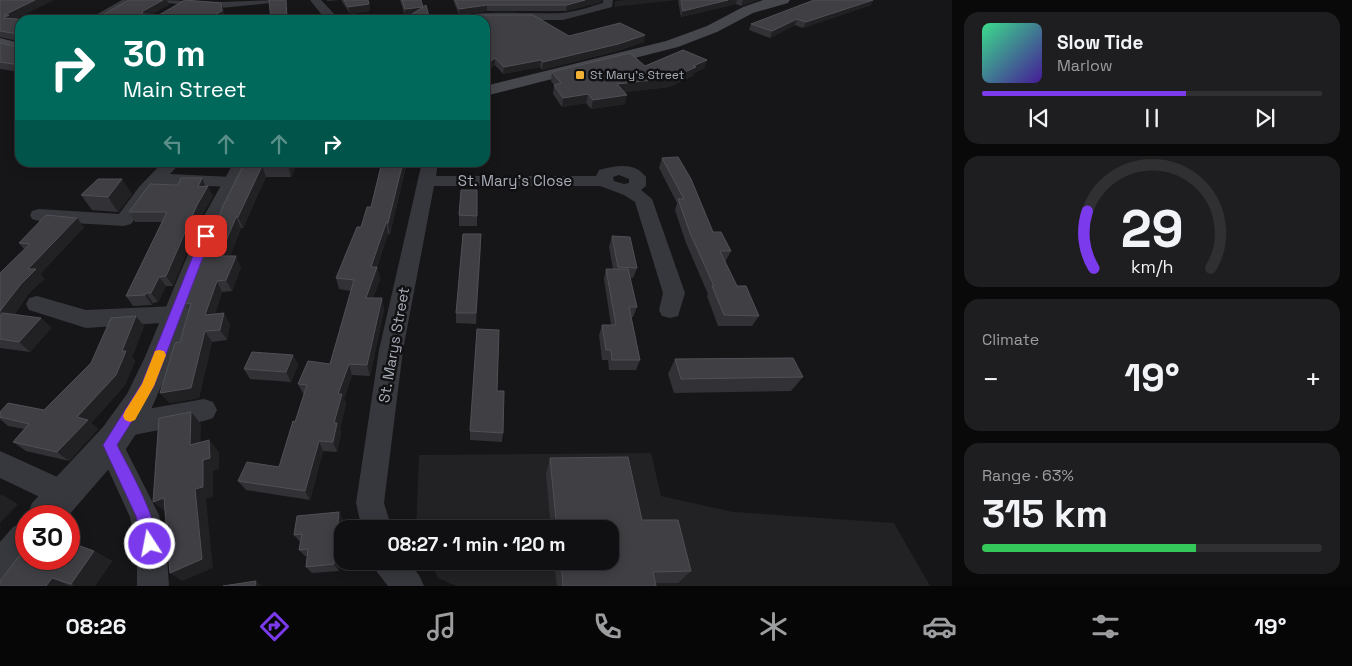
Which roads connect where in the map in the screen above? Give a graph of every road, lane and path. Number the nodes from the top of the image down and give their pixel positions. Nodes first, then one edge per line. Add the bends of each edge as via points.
1 (130, 0) edge
2 (270, 0) edge
3 (315, 0) edge
4 (608, 0) edge
5 (770, 1) edge
6 (525, 5) edge
7 (168, 6) edge
8 (102, 15) edge
9 (326, 15) edge
10 (530, 16) junction
11 (490, 17) edge
12 (0, 43) edge
13 (15, 47) edge
14 (490, 90) edge
15 (169, 167) edge
16 (238, 172) edge
17 (428, 172) edge
18 (158, 179) junction
19 (38, 215) dead end
20 (36, 304) dead end
21 (670, 310) dead end
22 (176, 314) junction
23 (204, 410) dead end
24 (117, 435) junction
25 (0, 464) edge
26 (63, 494) junction
27 (54, 505) edge
28 (375, 520) edge
29 (15, 554) edge
30 (395, 570) edge
31 (0, 572) edge
32 (153, 586) edge
33 (408, 586) edge

1 - 8 street
2 - 7 street via 221,5 185,2
3 - 9 street
4 - 10 street via 608,5 575,15
5 - 14 main road via 672,44
6 - 10 street
10 - 11 street
12 - 13 main road
15 - 18 street
16 - 18 street
16 - 22 street via 212,220
17 - 21 street, St. Mary's Close via 605,181 605,174 612,170 628,171 636,176 638,183 628,190 643,199 674,293
17 - 28 street, St. Marys Street via 391,350 370,503
18 - 19 street via 124,220
20 - 22 street via 86,319
22 - 24 street via 147,386
23 - 24 street
24 - 26 street
24 - 32 street via 144,515 152,558
25 - 26 street
26 - 27 street
29 - 31 street
30 - 33 street

